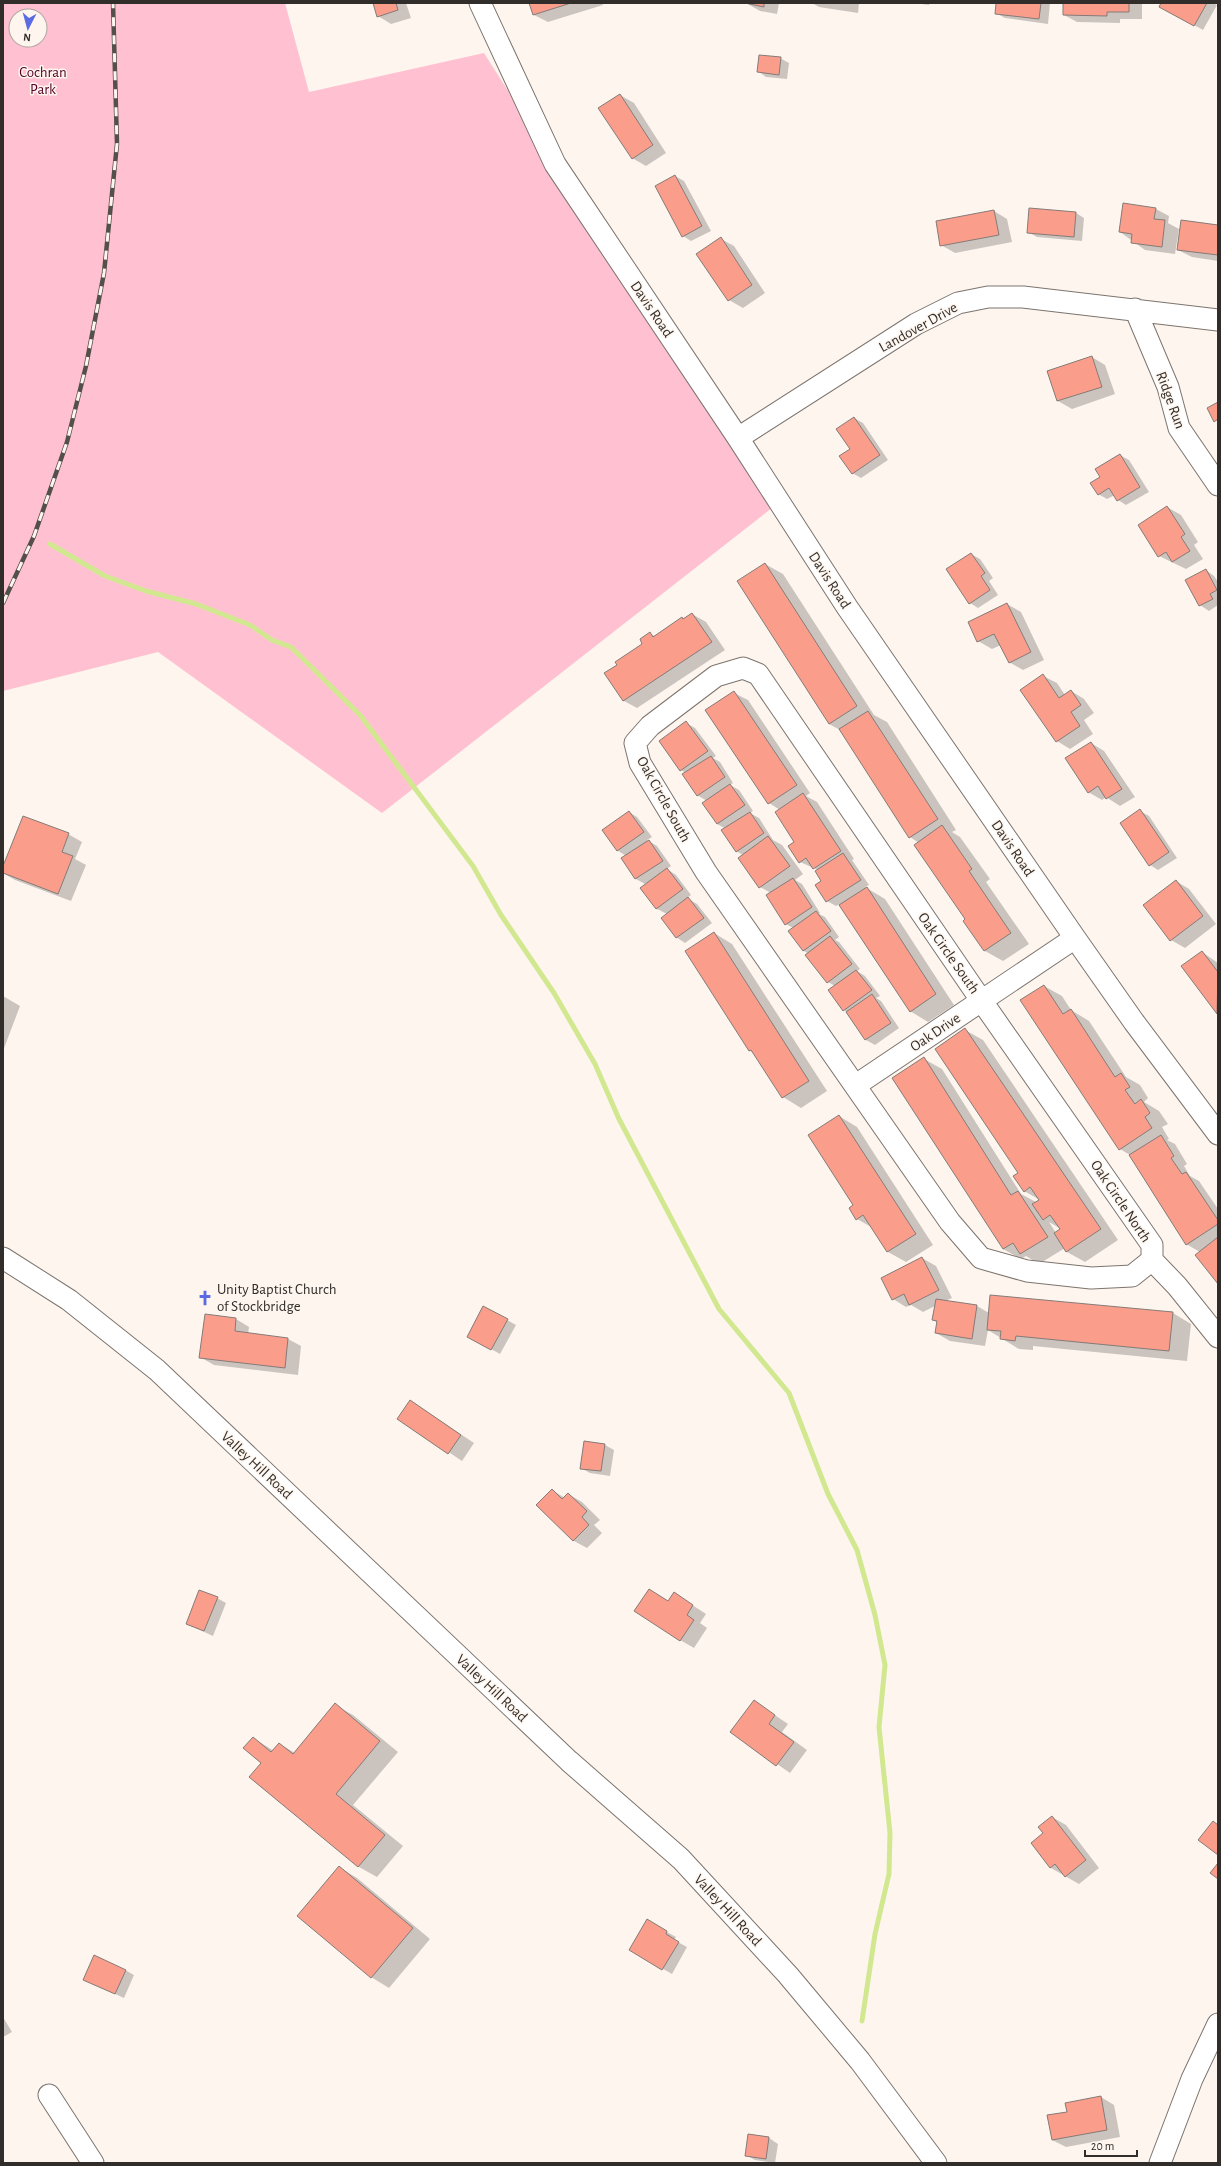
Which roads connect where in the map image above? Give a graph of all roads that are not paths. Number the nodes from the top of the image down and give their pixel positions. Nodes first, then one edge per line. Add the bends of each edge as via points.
1 (480, 3) edge
2 (1135, 309) junction
3 (1218, 320) edge
4 (738, 438) junction
5 (1218, 485) edge
6 (1075, 938) junction
7 (981, 1000) junction
8 (856, 1085) junction
9 (1218, 1134) edge
10 (3, 1258) edge
11 (1152, 1260) junction
12 (1218, 1336) edge
13 (1218, 2024) edge
14 (49, 2095) dead end
15 (94, 2163) edge
16 (936, 2163) edge
17 (1160, 2163) edge

1 - 4 street, Davis Road via 554,164
2 - 3 street, Landover Drive
2 - 4 street, Landover Drive via 1023,297 988,297 958,303 916,324
2 - 5 street, Ridge Run via 1168,387 1180,428
4 - 6 street, Davis Road via 847,607
6 - 7 street, Oak Drive
6 - 9 street, Davis Road
7 - 8 street, Oak Drive
7 - 8 street, Oak Circle South via 758,674 742,668 716,676 650,726 635,743 640,763 706,872
7 - 11 street, Oak Circle North via 1152,1245
8 - 11 street, Oak Circle North via 950,1222 981,1258 1027,1271 1091,1278 1132,1276
10 - 16 street, Valley Hill Road via 68,1300 157,1370 569,1761 681,1859 798,1986 860,2061
11 - 12 street via 1178,1286
13 - 17 street via 1192,2079
14 - 15 street

